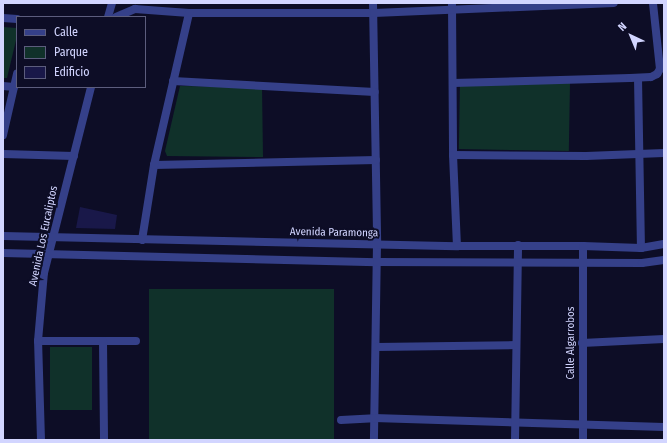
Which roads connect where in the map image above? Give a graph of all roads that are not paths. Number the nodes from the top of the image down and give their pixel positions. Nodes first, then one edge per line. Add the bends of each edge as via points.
1 (112, 3) edge
2 (373, 3) edge
3 (614, 3) edge
4 (653, 3) edge
5 (524, 4) edge
6 (452, 6) edge
7 (189, 13) junction
8 (374, 13) junction
9 (108, 16) edge
10 (118, 16) edge
11 (3, 18) edge
12 (16, 19) edge
13 (16, 78) edge
14 (638, 78) junction
15 (173, 82) junction
16 (453, 83) junction
17 (3, 86) edge
18 (14, 87) junction
19 (91, 88) edge
20 (375, 92) junction
21 (3, 136) edge
22 (664, 153) edge
23 (3, 154) edge
24 (641, 154) junction
25 (453, 155) junction
26 (74, 156) junction
27 (376, 160) junction
28 (154, 165) junction
29 (3, 236) edge
30 (52, 236) junction
31 (142, 240) junction
32 (378, 244) junction
33 (664, 244) edge
34 (518, 245) junction
35 (457, 246) junction
36 (583, 246) junction
37 (641, 248) junction
38 (3, 253) edge
39 (50, 253) junction
40 (664, 260) edge
41 (377, 262) junction
42 (518, 262) junction
43 (583, 263) junction
44 (664, 339) edge
45 (103, 340) junction
46 (38, 341) junction
47 (136, 341) dead end
48 (582, 343) junction
49 (516, 345) junction
50 (376, 347) junction
51 (374, 418) junction
52 (341, 420) dead end
53 (515, 423) junction
54 (583, 426) junction
55 (664, 427) edge
56 (41, 440) edge
57 (104, 440) edge
58 (374, 440) edge
59 (515, 440) edge
60 (583, 440) edge

1 - 9 street
2 - 8 street
3 - 5 street
4 - 14 street via 660,69 657,74
5 - 6 street
6 - 8 street
6 - 16 street
7 - 8 street
7 - 10 street via 135,9
7 - 15 street
8 - 20 street
11 - 12 street
13 - 18 street
14 - 16 street
14 - 24 street
15 - 20 street
15 - 28 street
16 - 25 street
17 - 18 street
18 - 21 street
19 - 26 street, Avenida Los Eucaliptos
20 - 27 street
22 - 24 street
23 - 26 street
24 - 25 street
24 - 37 street
25 - 35 street
26 - 30 street, Avenida Los Eucaliptos
27 - 28 street
27 - 32 street
28 - 31 street
29 - 30 street, Avenida Paramonga
30 - 31 street, Avenida Paramonga
30 - 39 street, Avenida Los Eucaliptos
31 - 32 street, Avenida Paramonga
32 - 35 street, Avenida Paramonga
32 - 41 street
33 - 37 street, Avenida Paramonga
34 - 35 street, Avenida Paramonga
34 - 36 street, Avenida Paramonga
34 - 42 street
36 - 37 street, Avenida Paramonga
36 - 43 street, Calle Algarrobos
38 - 39 street
39 - 41 street
39 - 46 street, Avenida Los Eucaliptos via 44,273
40 - 43 street via 642,263
41 - 42 street
41 - 50 street
42 - 43 street
42 - 49 street
43 - 48 street, Calle Algarrobos
44 - 48 street
45 - 46 street
45 - 47 street
45 - 57 street
46 - 56 street, Avenida Los Eucaliptos
48 - 54 street, Calle Algarrobos
49 - 50 street
49 - 53 street
50 - 51 street
51 - 52 street
51 - 53 street
51 - 58 street
53 - 54 street
53 - 59 street
54 - 55 street
54 - 60 street, Calle Algarrobos

